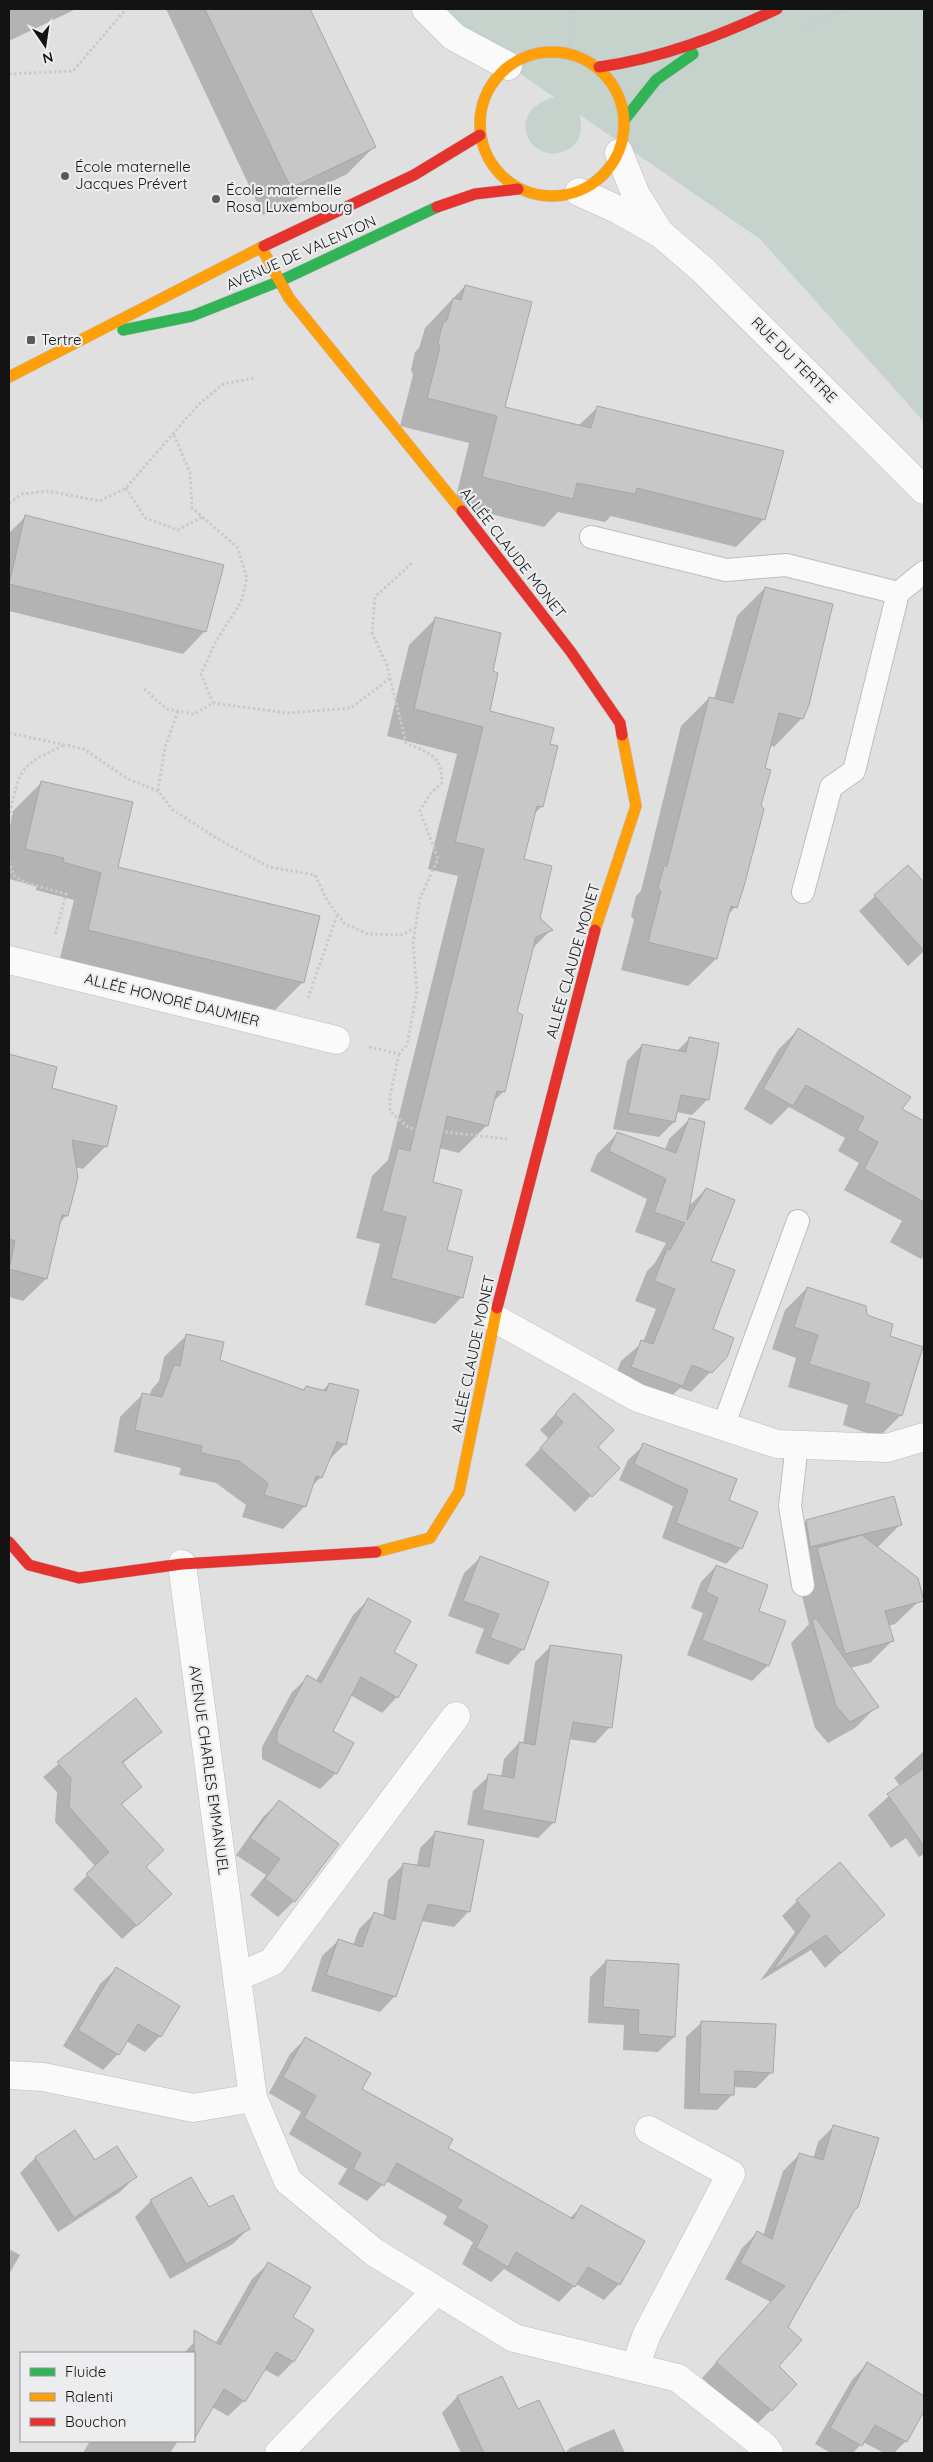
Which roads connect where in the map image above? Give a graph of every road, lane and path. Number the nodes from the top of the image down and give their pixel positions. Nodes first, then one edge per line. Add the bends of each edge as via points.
1 (126, 9) edge
2 (426, 9) edge
3 (571, 9) edge
4 (776, 9) edge
5 (715, 39) junction
6 (570, 53) junction
7 (508, 66) junction
8 (599, 68) junction
9 (9, 74) edge
10 (625, 119) junction
11 (480, 135) junction
12 (619, 153) junction
13 (518, 189) junction
14 (579, 192) junction
15 (660, 234) junction
16 (260, 247) junction
17 (280, 281) junction
18 (92, 336) junction
19 (9, 376) edge
20 (254, 378) dead end
21 (174, 435) junction
22 (126, 488) junction
23 (924, 490) edge
24 (9, 502) edge
25 (202, 517) junction
26 (590, 537) dead end
27 (412, 564) dead end
28 (924, 572) edge
29 (898, 594) junction
30 (390, 678) junction
31 (144, 690) dead end
32 (213, 703) junction
33 (178, 711) junction
34 (9, 733) edge
35 (65, 745) junction
36 (158, 791) junction
37 (9, 818) edge
38 (9, 861) edge
39 (803, 892) dead end
40 (337, 914) junction
41 (416, 928) junction
42 (9, 960) edge
43 (46, 969) junction
44 (297, 1030) junction
45 (336, 1040) joint
46 (399, 1054) junction
47 (539, 1144) junction
48 (798, 1221) dead end
49 (494, 1318) junction
50 (723, 1426) junction
51 (924, 1437) edge
52 (797, 1444) junction
53 (9, 1542) edge
54 (182, 1564) junction
55 (803, 1585) dead end
56 (456, 1716) dead end
57 (237, 1977) junction
58 (9, 2075) edge
59 (253, 2098) junction
60 (649, 2130) dead end
61 (436, 2291) junction
62 (635, 2367) junction
63 (279, 2453) edge
64 (769, 2453) edge

1 - 9 path via 72,71
2 - 7 street via 454,37
3 - 6 path
4 - 5 street
5 - 8 street via 645,61
5 - 10 street via 656,80
6 - 7 street via 538,52
6 - 8 street
7 - 11 street via 490,85 480,109
8 - 10 street via 619,93
10 - 12 street
11 - 13 street via 492,166
11 - 16 street, AVENUE DE VALENTON via 414,175
12 - 14 street via 605,174
12 - 15 street, RUE DU TERTRE via 636,195
13 - 14 street via 548,197
13 - 17 street, AVENUE DE VALENTON via 475,194 435,208
14 - 15 street, RUE DU TERTRE
15 - 23 street, RUE DU TERTRE via 704,270
16 - 17 street, ALLÉE CLAUDE MONET
16 - 18 street, AVENUE DE VALENTON
17 - 18 street, AVENUE DE VALENTON via 192,316
17 - 47 street, ALLÉE CLAUDE MONET via 289,298 498,555 620,723 636,806 593,937
18 - 19 street, AVENUE DE VALENTON
20 - 21 path via 222,384 199,404
21 - 22 path
21 - 25 path via 190,473 192,508
22 - 24 path via 100,501 47,491 22,494
22 - 25 path via 145,518 178,530
25 - 32 path via 237,547 247,578 241,602 215,643 201,674
26 - 29 lane via 726,570 786,565
27 - 30 path via 375,596 372,633
28 - 29 lane
29 - 39 lane via 854,771 831,787
30 - 32 path via 351,708 287,713
30 - 41 path via 406,743 434,755 442,769 442,783 430,794 420,811 438,859 420,898
31 - 33 path via 167,709
32 - 33 path via 194,714
33 - 36 path via 165,747
34 - 35 path
35 - 36 path via 84,749 128,779
35 - 37 path via 36,758 19,774
36 - 40 path via 173,810 269,867 316,875
38 - 43 path via 13,874 26,883 66,894
40 - 41 path via 345,924 368,934 401,935
40 - 44 path
41 - 46 path via 413,943 417,991 407,1045
42 - 43 street, ALLÉE HONORÉ DAUMIER
43 - 44 street, ALLÉE HONORÉ DAUMIER
44 - 45 street, ALLÉE HONORÉ DAUMIER
45 - 46 path
46 - 47 path via 390,1111 409,1128
47 - 49 street, ALLÉE CLAUDE MONET
48 - 50 lane
49 - 50 street via 638,1398
49 - 54 street, ALLÉE CLAUDE MONET via 459,1492 430,1538 374,1553
50 - 52 street via 777,1444
51 - 52 street via 887,1448
52 - 55 lane via 790,1506
53 - 54 street, ALLÉE CLAUDE MONET via 29,1565 79,1578
54 - 57 street, AVENUE CHARLES EMMANUEL
56 - 57 street via 272,1962
57 - 59 street, AVENUE CHARLES EMMANUEL
58 - 59 street via 43,2077 193,2108
59 - 61 street, AVENUE CHARLES EMMANUEL via 288,2181 374,2252
60 - 62 street via 731,2174 646,2334
61 - 62 street, AVENUE CHARLES EMMANUEL via 514,2338
61 - 63 street
62 - 64 street, AVENUE CHARLES EMMANUEL via 678,2378

